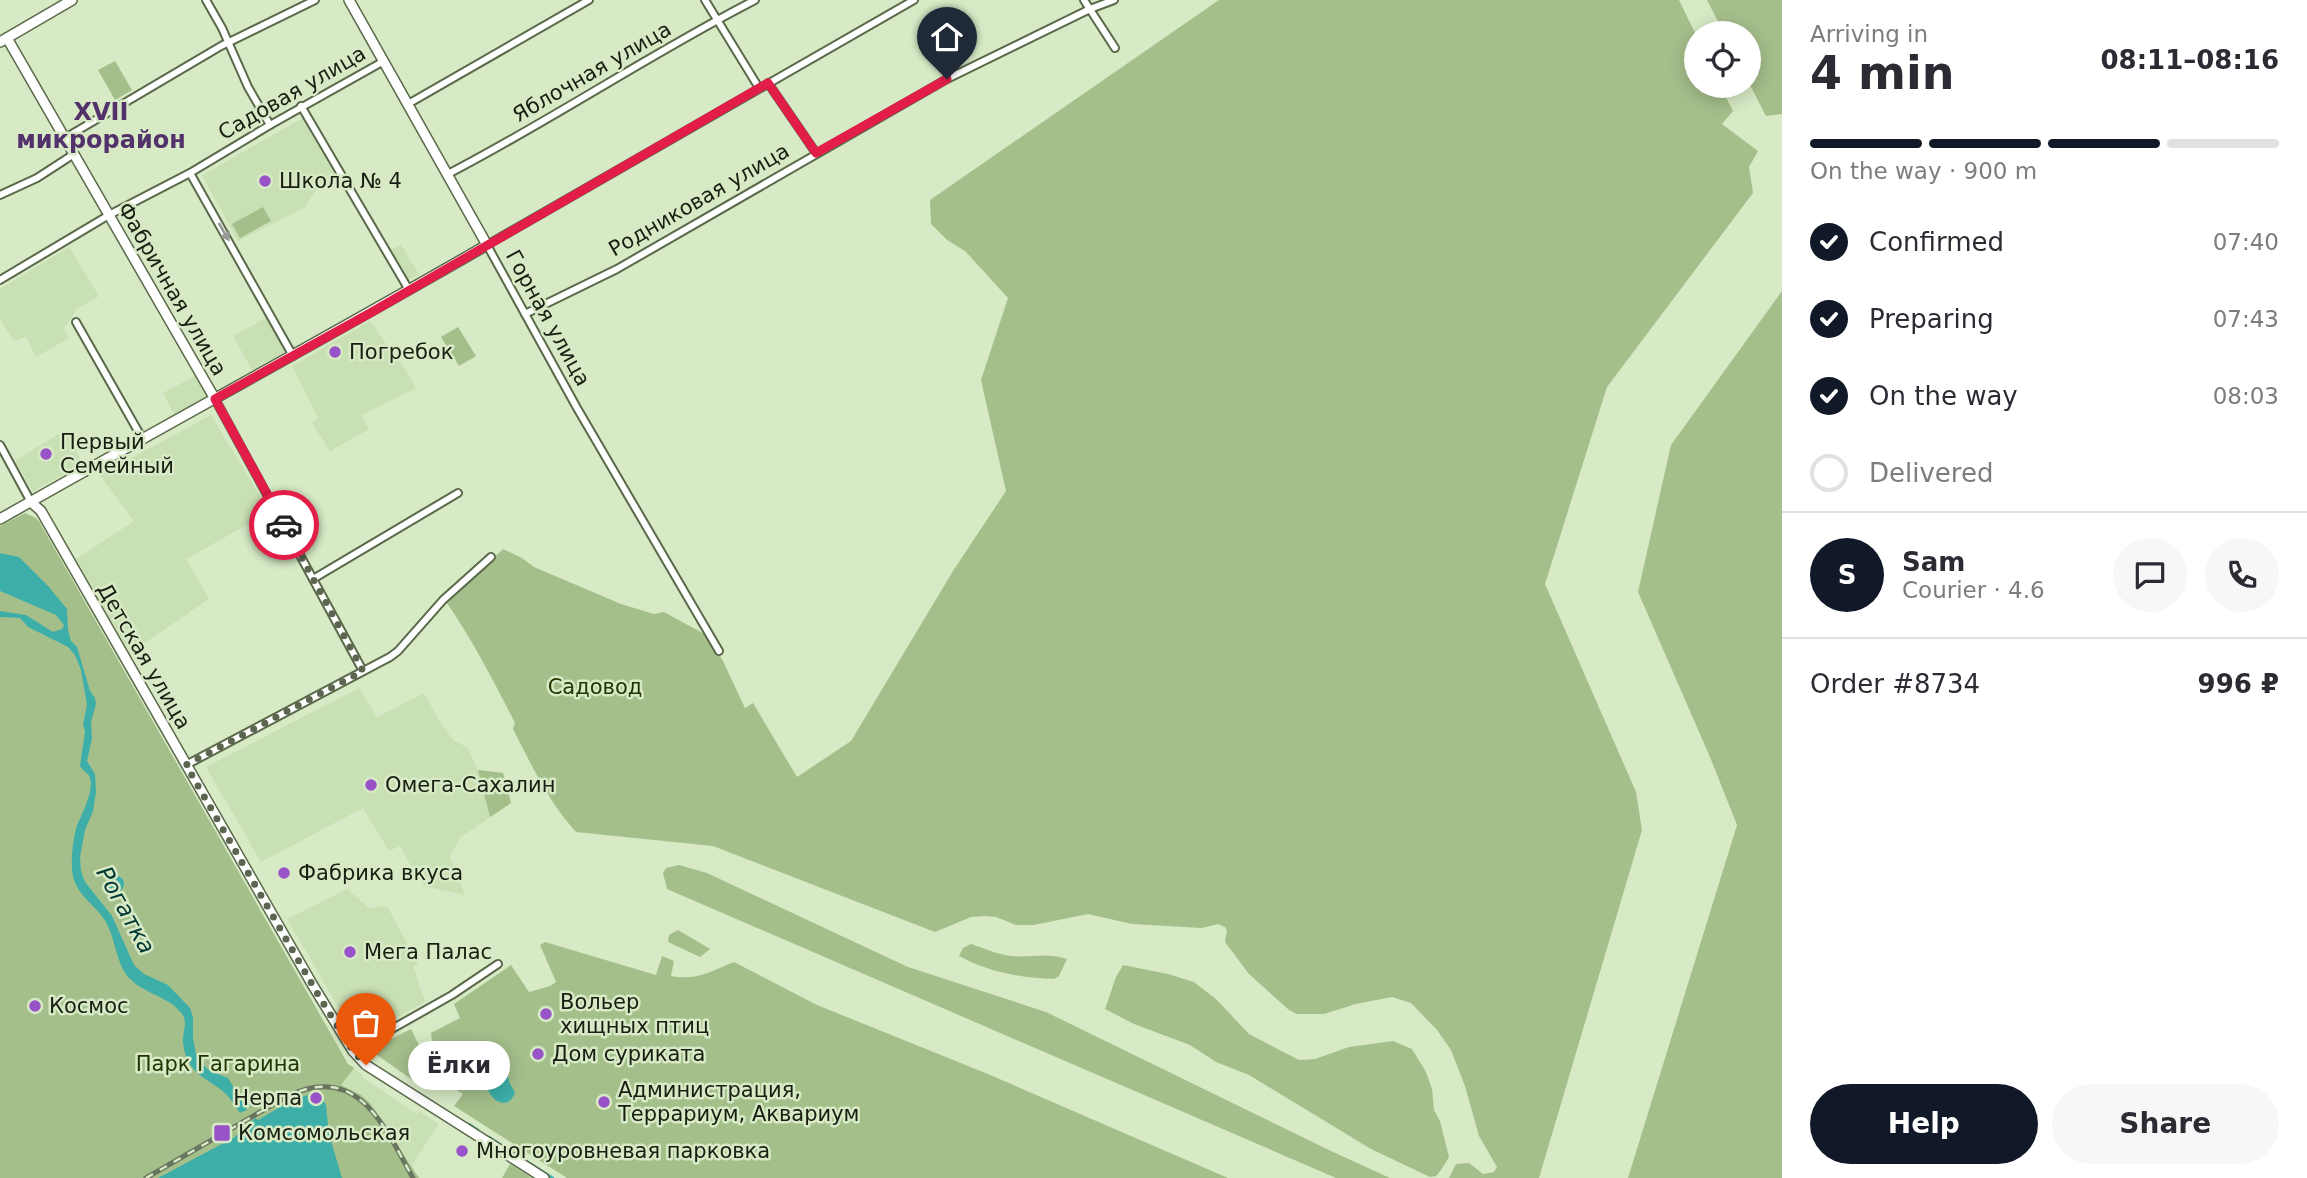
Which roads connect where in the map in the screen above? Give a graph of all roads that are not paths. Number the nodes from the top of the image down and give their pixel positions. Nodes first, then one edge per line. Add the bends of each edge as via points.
1 (72, 0) edge
2 (206, 0) edge
3 (315, 0) edge
4 (349, 0) edge
5 (589, 0) edge
6 (705, 0) edge
7 (755, 0) edge
8 (914, 0) edge
9 (1084, 0) edge
10 (1114, 0) edge
11 (1090, 9) junction
12 (716, 20) junction
13 (4, 40) edge
14 (228, 43) junction
15 (1115, 48) dead end
16 (384, 61) junction
17 (768, 83) junction
18 (759, 88) junction
19 (408, 104) junction
20 (301, 106) junction
21 (270, 125) junction
22 (65, 138) junction
23 (74, 153) junction
24 (816, 153) junction
25 (190, 173) junction
26 (448, 174) junction
27 (0, 195) edge
28 (109, 215) junction
29 (487, 245) junction
30 (0, 281) edge
31 (409, 290) junction
32 (525, 314) junction
33 (76, 322) dead end
34 (293, 356) junction
35 (215, 399) junction
36 (142, 438) junction
37 (0, 445) edge
38 (458, 493) dead end
39 (31, 502) junction
40 (0, 519) edge
41 (491, 557) dead end
42 (313, 579) junction
43 (719, 651) dead end
44 (363, 671) junction
45 (186, 765) junction
46 (498, 964) dead end
47 (353, 1051) junction
48 (544, 1178) edge

1 - 13 street
2 - 14 street
3 - 14 street
4 - 16 street, Горная улица
5 - 19 street
6 - 12 street
7 - 12 street, Яблочная улица
8 - 17 street
9 - 11 street
10 - 11 street, Родниковая улица
11 - 15 street
11 - 24 street, Родниковая улица via 947,79
12 - 18 street
12 - 26 street, Яблочная улица
13 - 22 street, Фабричная улица
14 - 21 street
14 - 22 street
16 - 19 street, Горная улица
16 - 20 street, Садовая улица
17 - 18 street
17 - 24 street
18 - 29 street
19 - 26 street, Горная улица
20 - 21 street, Садовая улица
20 - 31 street
21 - 25 street, Садовая улица
22 - 23 street, Фабричная улица
23 - 27 street
23 - 28 street, Фабричная улица
24 - 32 street, Родниковая улица via 617,269
25 - 28 street, Садовая улица
25 -> 34 street
26 - 29 street, Горная улица
28 - 30 street, Садовая улица
28 - 35 street, Фабричная улица
29 - 31 street
29 - 32 street, Горная улица
31 - 34 street
32 - 43 street, Горная улица
33 - 36 street
34 - 35 street
35 - 36 street
35 - 42 street, Фабричная улица
36 - 39 street
37 - 39 street, Детская улица
38 - 42 street
39 - 40 street
39 - 45 street, Детская улица via 41,511
41 - 44 street via 443,600 398,651
42 - 44 street, Фабричная улица
44 - 45 street
45 - 47 street, Детская улица
46 - 47 street
47 - 48 street, Детская улица via 366,1065

